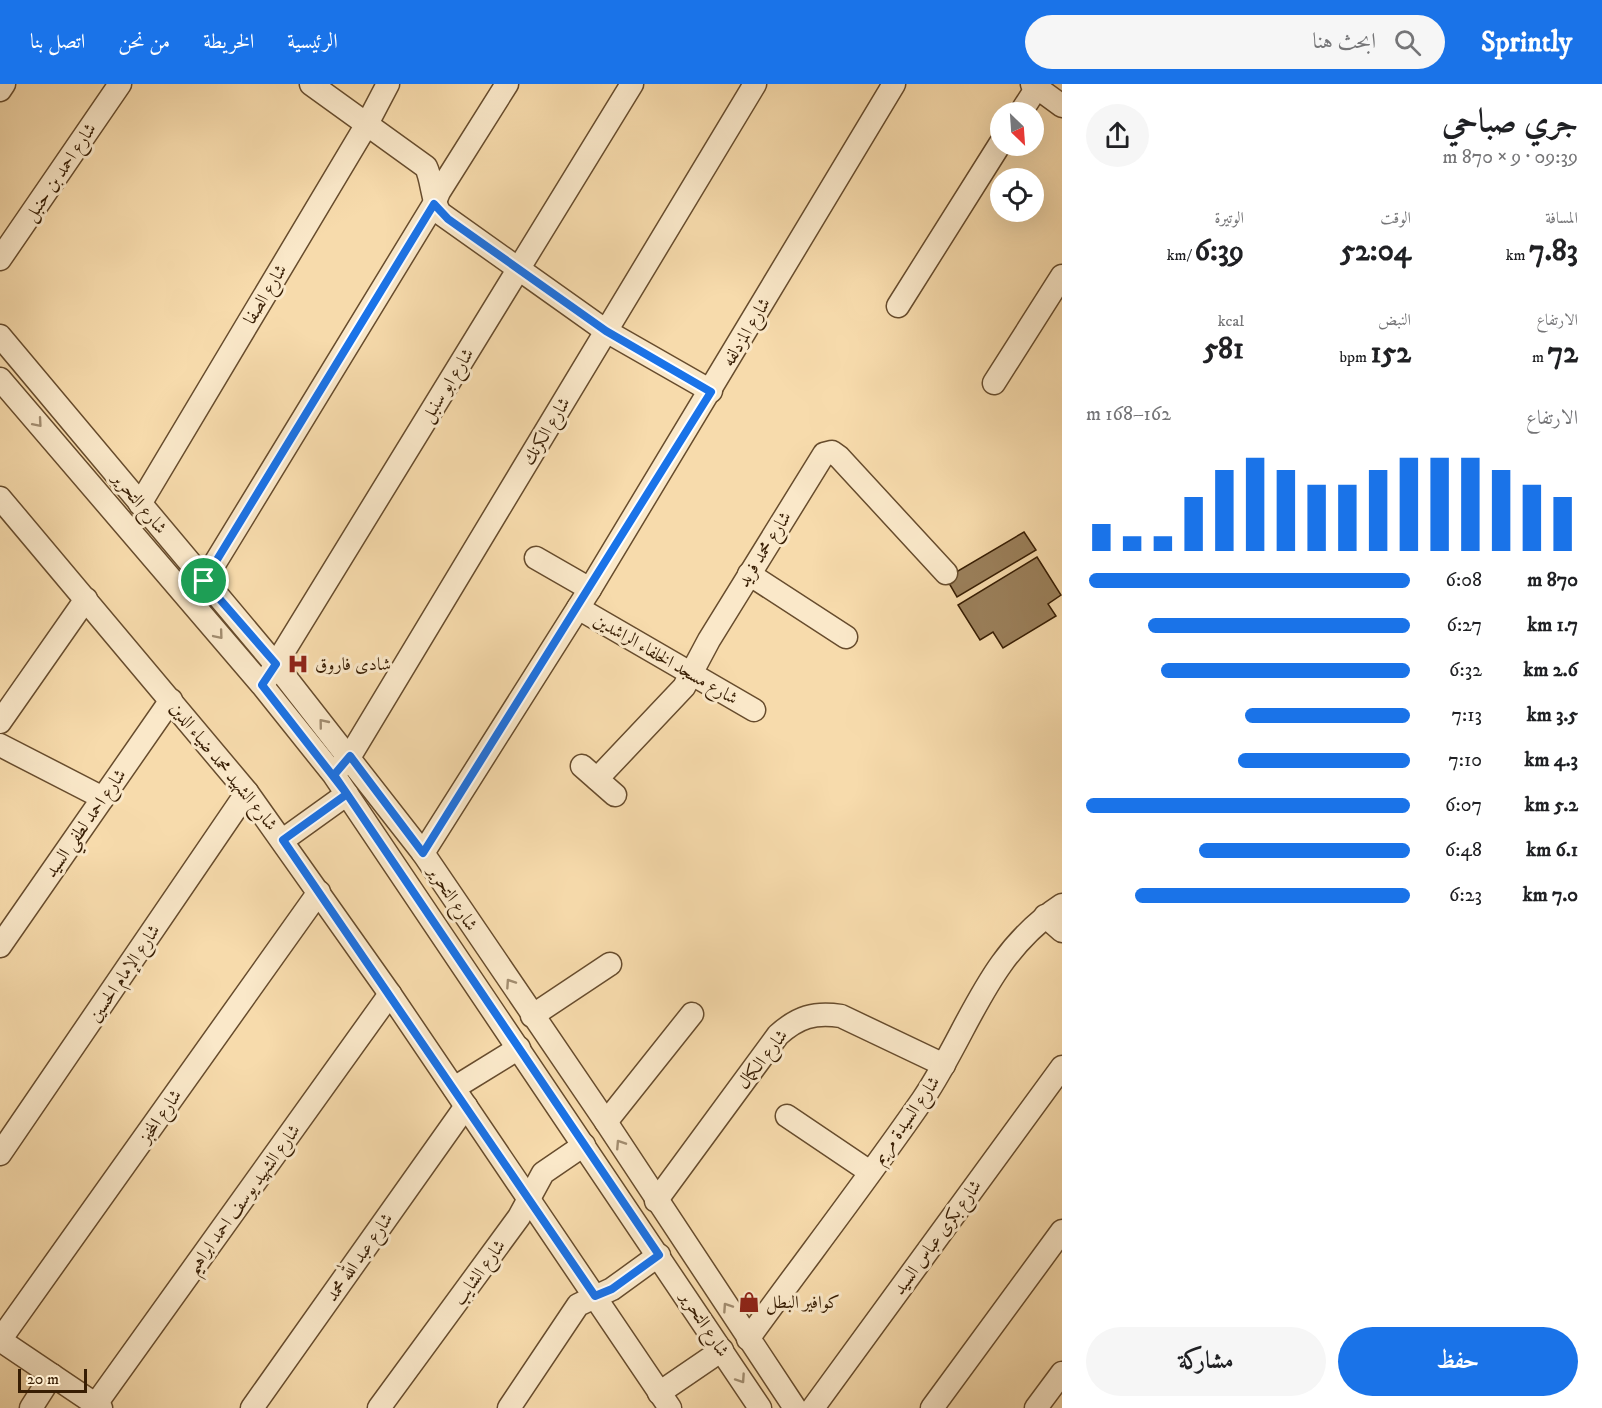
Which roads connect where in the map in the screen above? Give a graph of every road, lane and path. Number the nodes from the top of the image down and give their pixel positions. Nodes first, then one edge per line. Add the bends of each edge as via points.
1 (4, 84) edge
2 (120, 84) edge
3 (311, 84) edge
4 (388, 84) edge
5 (507, 84) edge
6 (632, 84) edge
7 (755, 84) edge
8 (894, 84) edge
9 (1036, 85) edge
10 (0, 90) edge
11 (1027, 102) edge
12 (1062, 106) edge
13 (367, 124) junction
14 (992, 156) edge
15 (434, 204) junction
16 (0, 259) edge
17 (518, 269) junction
18 (1062, 276) edge
19 (898, 306) dead end
20 (606, 331) junction
21 (0, 336) edge
22 (28, 369) junction
23 (994, 383) dead end
24 (3, 386) edge
25 (711, 392) junction
26 (140, 504) junction
27 (4, 514) edge
28 (536, 558) dead end
29 (946, 573) dead end
30 (749, 574) junction
31 (204, 581) junction
32 (590, 589) junction
33 (86, 599) junction
34 (578, 608) junction
35 (846, 637) dead end
36 (276, 664) junction
37 (691, 673) junction
38 (262, 685) junction
39 (171, 700) junction
40 (754, 710) dead end
41 (0, 722) edge
42 (0, 745) edge
43 (350, 756) junction
44 (334, 775) junction
45 (248, 792) junction
46 (347, 794) junction
47 (615, 795) dead end
48 (103, 798) junction
49 (283, 840) junction
50 (423, 853) junction
51 (319, 892) junction
52 (1053, 910) edge
53 (1062, 931) edge
54 (0, 946) edge
55 (610, 964) dead end
56 (390, 994) junction
57 (692, 1014) dead end
58 (532, 1016) junction
59 (519, 1048) junction
60 (944, 1065) junction
61 (1062, 1067) edge
62 (460, 1097) junction
63 (787, 1116) dead end
64 (606, 1122) junction
65 (584, 1144) junction
66 (0, 1154) edge
67 (870, 1172) junction
68 (528, 1198) junction
69 (656, 1201) junction
70 (1062, 1231) edge
71 (659, 1255) junction
72 (595, 1296) junction
73 (748, 1339) junction
74 (0, 1340) edge
75 (722, 1350) junction
76 (1062, 1373) edge
77 (52, 1375) junction
78 (665, 1400) edge
79 (98, 1406) edge
80 (31, 1408) edge
81 (252, 1408) edge
82 (379, 1408) edge
83 (509, 1408) edge
84 (760, 1408) edge
85 (795, 1408) edge
86 (813, 1408) edge
87 (932, 1408) edge
88 (1036, 1408) edge

1 - 10 street
2 - 16 street, شارع احمد بن حنبل
3 - 13 street
4 - 13 street, شارع الصفا
5 - 15 street
6 - 17 street, شارع ابو سنبل
7 - 20 street, شارع الكرنك
8 - 25 street, شارع المزدلفه
9 - 11 street
9 - 12 street
13 - 15 street via 426,167 432,179
13 - 26 street, شارع الصفا
14 - 19 street
15 - 17 street via 448,219
15 - 31 street
17 - 20 street
17 - 36 street, شارع ابو سنبل
18 - 23 street
20 - 25 street
20 - 43 street, شارع الكرنك
21 - 22 street, شارع التحرير
22 - 24 street
22 - 26 street, شارع التحرير
24 -> 38 street, شارع التحرير
25 - 32 street, شارع المزدلفه
26 - 31 street, شارع التحرير
27 - 33 street, شارع الشهيد محمد ضياء الدين
28 - 32 street
29 - 30 street, شارع محمد فريد via 832,452 819,461
30 - 35 street
30 - 37 street, شارع محمد فريد
31 - 36 street, شارع التحرير
32 - 34 street, شارع المزدلفه
33 - 39 street, شارع الشهيد محمد ضياء الدين
33 - 41 street
34 - 37 street, شارع مسجد الخلفاء الراشدين
34 - 50 street, شارع المزدلفه
36 - 38 street, شارع ابو سنبل
43 -> 36 street, شارع التحرير
37 - 40 street, شارع مسجد الخلفاء الراشدين
37 - 47 street, شارع محمد فريد via 672,702 590,772
38 - 44 street, شارع التحرير
39 - 45 street, شارع الشهيد محمد ضياء الدين
39 - 48 street, شارع احمد لطفي السيد
42 - 48 street
43 - 44 street, شارع الكرنك
43 - 50 street, شارع التحرير
44 - 46 street, شارع التحرير
45 - 49 street, شارع الشهيد محمد ضياء الدين
45 - 66 street, شارع الإمام الحسين
46 - 49 street
46 - 59 street, شارع التحرير
48 - 54 street, شارع احمد لطفي السيد
49 - 51 street, شارع الشهيد محمد ضياء الدين
58 -> 50 street, شارع التحرير
51 - 56 street, شارع الشهيد محمد ضياء الدين
51 - 74 street, شارع المخبز
52 - 53 street
52 - 60 street, شارع السيدة مريم via 1010,952 980,993
55 - 58 street
56 - 62 street, شارع الشهيد محمد ضياء الدين
56 - 79 street, شارع الشهيد يوسف احمد ابراهيم
57 - 64 street
58 - 64 street, شارع التحرير
59 - 62 street
59 - 65 street, شارع التحرير
60 - 67 street, شارع السيدة مريم
60 - 69 street, شارع الكمال via 841,1016 824,1013 791,1023 778,1035
61 - 86 street, شارع بكرى عباس السيد
62 - 68 street, شارع الشهيد محمد ضياء الدين
62 - 81 street, شارع عبد الله محمد
63 - 67 street
69 -> 64 street, شارع التحرير
65 - 68 street, شارع الشايب via 543,1173
65 - 71 street, شارع التحرير
67 - 73 street, شارع السيدة مريم
68 - 72 street, شارع الشهيد محمد ضياء الدين
68 - 82 street, شارع الشايب via 519,1217
73 -> 69 street, شارع التحرير
70 - 87 street
71 - 72 street via 612,1289
71 - 75 street, شارع التحرير
72 - 78 street, شارع الشهيد محمد ضياء الدين
72 - 83 street via 578,1305
73 - 85 street, شارع التحرير
74 - 77 street
75 - 78 street
75 -> 84 street, شارع التحرير
76 - 88 street
77 - 79 street
77 - 80 street

